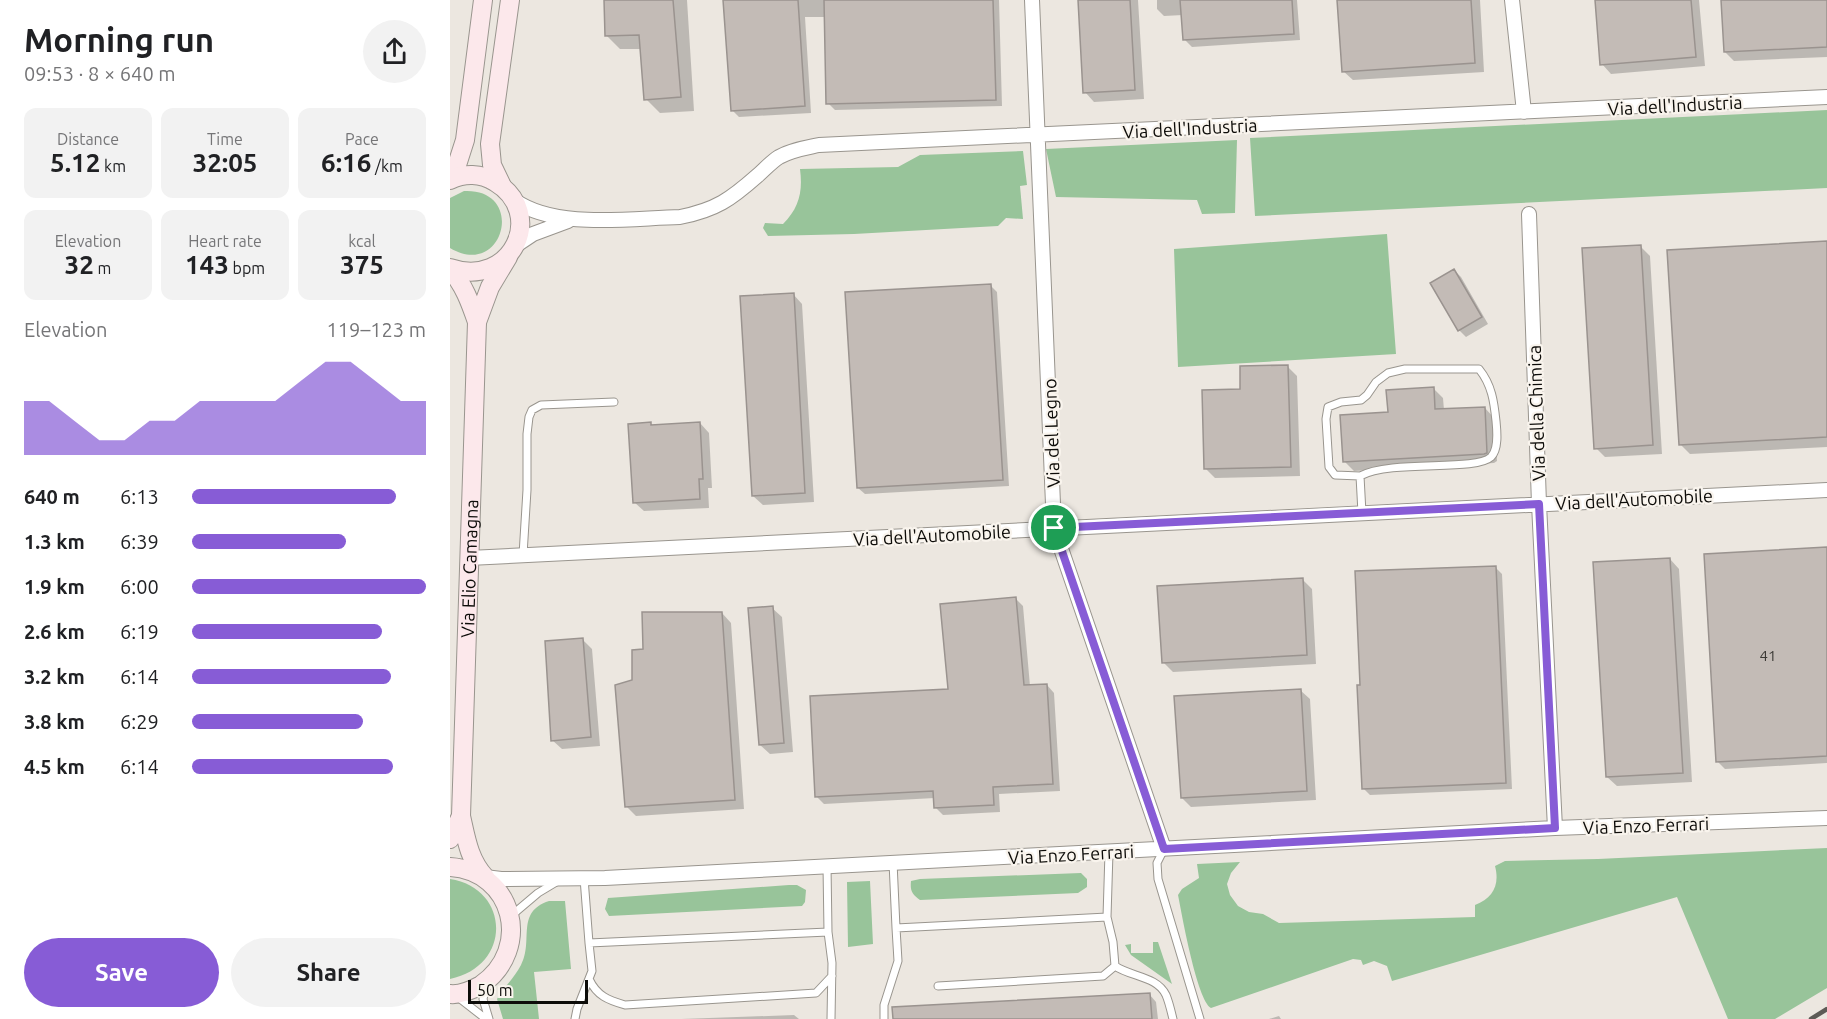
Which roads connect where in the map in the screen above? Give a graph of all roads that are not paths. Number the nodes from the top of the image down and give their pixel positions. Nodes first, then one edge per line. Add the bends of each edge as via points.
1 (483, 0) edge
2 (510, 0) edge
3 (1032, 0) edge
4 (1512, 0) edge
5 (1827, 97) edge
6 (1524, 112) junction
7 (1039, 136) junction
8 (450, 175) edge
9 (450, 180) edge
10 (508, 193) junction
11 (1529, 214) dead end
12 (573, 220) junction
13 (511, 252) junction
14 (450, 269) edge
15 (477, 322) junction
16 (614, 402) dead end
17 (1360, 476) junction
18 (1827, 490) edge
19 (1539, 504) junction
20 (1362, 513) junction
21 (1054, 528) junction
22 (523, 555) junction
23 (469, 558) junction
24 (461, 816) junction
25 (1827, 818) edge
26 (1555, 828) junction
27 (450, 839) edge
28 (1164, 849) junction
29 (1109, 852) junction
30 (893, 862) junction
31 (827, 866) junction
32 (450, 867) edge
33 (485, 877) junction
34 (566, 877) junction
35 (584, 878) junction
36 (510, 916) junction
37 (1107, 917) junction
38 (896, 928) junction
39 (828, 932) junction
40 (589, 943) junction
41 (1115, 966) junction
42 (832, 976) junction
43 (491, 977) junction
44 (589, 979) junction
45 (938, 986) dead end
46 (452, 994) edge
47 (487, 1019) edge
48 (575, 1019) edge
49 (831, 1019) edge
50 (884, 1019) edge
51 (1173, 1019) edge
52 (1200, 1019) edge

1 - 8 street via 465,140
2 - 10 street via 490,144 492,165
3 - 7 street, Via del Legno
4 - 6 street
5 - 6 street, Via dell'Industria
6 - 7 street, Via dell'Industria
7 - 12 street, Via dell'Industria via 808,147 778,158 739,192 708,211 680,217
7 - 21 street, Via del Legno
9 - 10 street via 473,175 489,178
10 - 12 street, Via dell'Industria via 523,207
10 - 13 street via 519,215 520,231
11 - 19 street, Via della Chimica
12 - 13 street, Via dell'Industria via 533,234
13 - 14 street via 487,271
13 - 15 street, Via Elio Camagna via 490,287
14 - 15 street, Via Elio Camagna via 468,294
15 - 23 street, Via Elio Camagna
16 - 22 lane via 541,405 532,410 527,434
17 - 17 lane via 1335,475 1329,467 1328,407 1361,400 1388,373 1405,369 1479,369 1486,377 1494,399 1497,432 1491,457 1478,464 1403,466 1371,470
17 - 20 lane
18 - 19 street, Via dell'Automobile
19 - 20 street, Via dell'Automobile
19 - 26 street, Via della Chimica
20 - 21 street, Via dell'Automobile
21 - 22 street, Via dell'Automobile
21 - 28 street, Via del Legno
22 - 23 street, Via dell'Automobile
23 - 24 street, Via Elio Camagna
24 - 27 street, Via Elio Camagna
24 - 33 street, Via Elio Camagna via 469,851
25 - 26 street, Via Enzo Ferrari
26 - 28 street, Via Enzo Ferrari
28 - 29 street, Via Enzo Ferrari
28 - 52 lane via 1157,863 1158,879
29 - 30 street, Via Enzo Ferrari
29 - 37 lane
30 - 31 street, Via Enzo Ferrari
30 - 38 lane
31 - 35 street, Via Enzo Ferrari
31 - 39 lane
32 - 33 street
33 - 34 street, Via Enzo Ferrari
33 - 36 street, Via Elio Camagna via 504,901
34 - 35 street, Via Enzo Ferrari
34 - 36 lane
35 - 40 lane
36 - 43 street via 509,950
37 - 38 lane
37 - 41 lane
38 - 50 lane via 898,961 884,1005
39 - 40 lane
39 - 42 lane
40 - 44 lane
41 - 45 lane via 1103,976
41 - 51 lane via 1161,987
42 - 44 lane via 816,993 625,1005 607,1000 594,990
42 - 49 lane
43 - 46 street via 475,989
43 - 47 lane via 483,999
44 - 48 lane
46 - 47 lane

